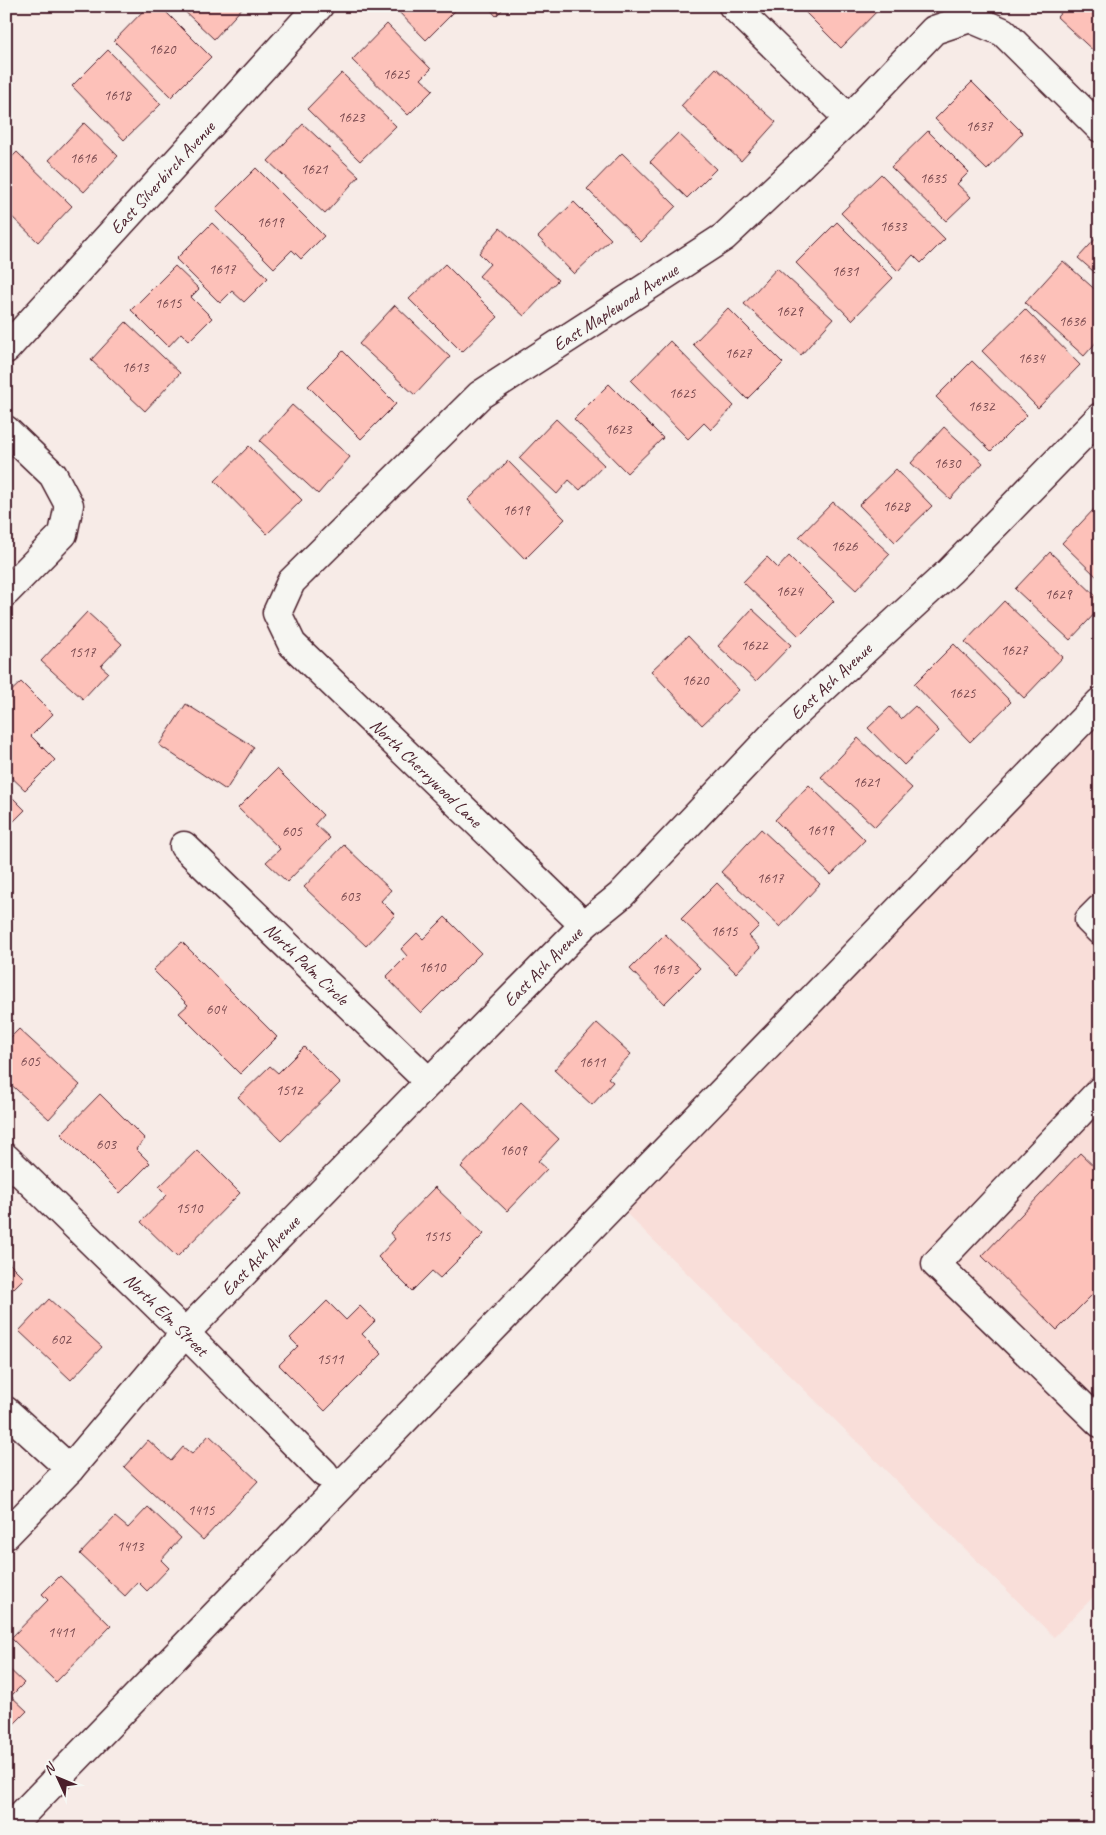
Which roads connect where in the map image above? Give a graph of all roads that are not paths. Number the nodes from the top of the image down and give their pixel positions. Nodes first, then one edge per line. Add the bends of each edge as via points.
1 (319, 6) edge
2 (733, 6) edge
3 (849, 119) junction
4 (1100, 128) edge
5 (6, 349) edge
6 (1100, 417) edge
7 (6, 430) edge
8 (6, 592) edge
9 (277, 613) joint
10 (1100, 702) edge
11 (184, 846) dead end
12 (1100, 909) edge
13 (584, 925) junction
14 (1100, 931) edge
15 (429, 1082) junction
16 (1100, 1091) edge
17 (6, 1158) edge
18 (185, 1333) junction
19 (6, 1411) edge
20 (1100, 1423) edge
21 (70, 1469) junction
22 (324, 1473) dead end
23 (6, 1535) edge
24 (8, 1829) edge

1 - 5 street, East Silverbirch Avenue
2 - 3 street
3 - 4 street, East Maplewood Avenue via 934,30 970,18 1003,32
3 - 9 street, East Maplewood Avenue via 724,236 480,395 291,582
6 - 13 street, East Ash Avenue via 950,571 774,734 621,894
7 - 8 street via 52,475 70,505 63,534
9 - 13 street, North Cherrywood Lane via 292,644
10 - 24 street
11 - 15 street, North Palm Circle
12 - 14 street via 1089,920
13 - 15 street, East Ash Avenue
15 - 18 street, East Ash Avenue
16 - 20 street via 936,1264
17 - 18 street, North Elm Street
18 - 21 street, East Ash Avenue
18 - 22 street, North Elm Street
19 - 21 street
21 - 23 street, East Ash Avenue

